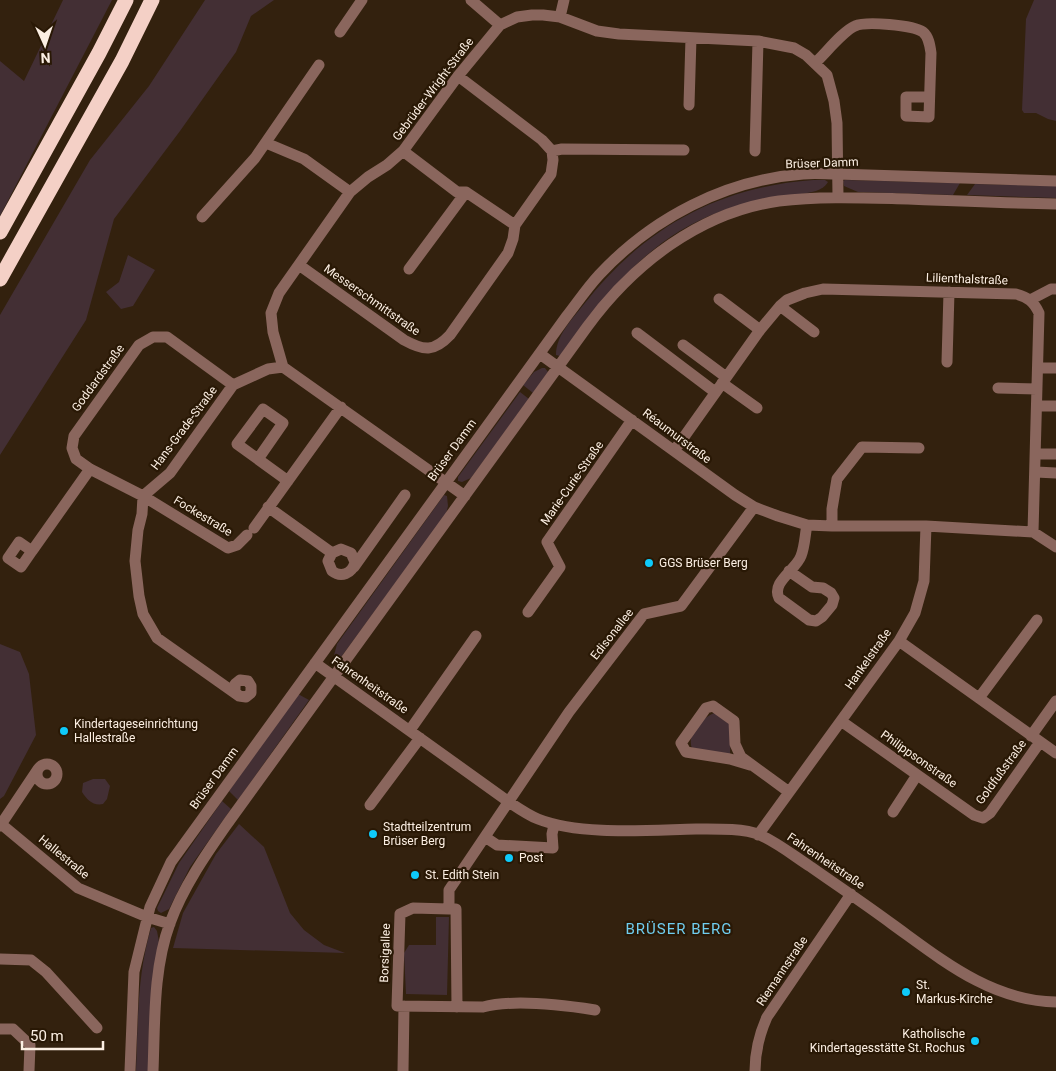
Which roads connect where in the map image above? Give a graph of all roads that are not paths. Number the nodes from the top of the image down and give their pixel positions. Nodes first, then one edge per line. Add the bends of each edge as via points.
1 (126, 0) edge
2 (152, 0) edge
3 (362, 0) edge
4 (470, 0) edge
5 (564, 0) edge
6 (560, 17) junction
7 (500, 25) junction
8 (340, 32) dead end
9 (691, 38) junction
10 (758, 41) junction
11 (815, 63) junction
12 (319, 65) dead end
13 (458, 76) junction
14 (929, 97) dead end
15 (689, 105) dead end
16 (266, 143) junction
17 (684, 150) dead end
18 (403, 151) junction
19 (552, 151) junction
20 (755, 151) dead end
21 (837, 174) junction
22 (1056, 181) edge
23 (350, 192) junction
24 (466, 192) junction
25 (838, 197) junction
26 (1056, 204) edge
27 (202, 216) dead end
28 (515, 225) junction
29 (0, 232) edge
30 (299, 265) junction
31 (408, 269) dead end
32 (0, 279) edge
33 (1056, 290) edge
34 (948, 292) junction
35 (719, 299) dead end
36 (1030, 300) junction
37 (780, 306) junction
38 (760, 330) junction
39 (814, 332) dead end
40 (637, 333) dead end
41 (683, 345) dead end
42 (540, 354) junction
43 (947, 362) dead end
44 (283, 367) junction
45 (558, 368) junction
46 (1038, 368) junction
47 (1056, 368) edge
48 (721, 384) junction
49 (233, 385) junction
50 (998, 388) dead end
51 (1037, 389) junction
52 (1037, 406) junction
53 (1056, 406) edge
54 (341, 407) junction
55 (756, 408) dead end
56 (632, 420) junction
57 (919, 448) dead end
58 (674, 452) junction
59 (1036, 454) junction
60 (1056, 454) edge
61 (258, 459) dead end
62 (90, 469) junction
63 (1036, 472) junction
64 (1056, 473) edge
65 (288, 480) junction
66 (446, 482) junction
67 (143, 496) junction
68 (404, 496) dead end
69 (465, 496) junction
70 (754, 506) junction
71 (268, 508) junction
72 (806, 525) junction
73 (832, 526) junction
74 (926, 526) junction
75 (1033, 532) junction
76 (1056, 547) edge
77 (32, 551) junction
78 (332, 553) junction
79 (4, 559) edge
80 (354, 567) junction
81 (789, 571) junction
82 (528, 612) dead end
83 (1037, 620) dead end
84 (476, 636) dead end
85 (899, 641) junction
86 (315, 663) junction
87 (334, 676) junction
88 (239, 696) dead end
89 (979, 698) junction
90 (1056, 701) edge
91 (840, 721) junction
92 (410, 730) junction
93 (420, 738) junction
94 (1036, 739) junction
95 (1056, 753) edge
96 (750, 764) junction
97 (38, 769) dead end
98 (917, 775) junction
99 (789, 792) junction
100 (509, 802) junction
101 (370, 805) dead end
102 (893, 812) dead end
103 (983, 818) joint
104 (1, 825) edge
105 (554, 825) junction
106 (758, 835) junction
107 (484, 837) junction
108 (851, 894) junction
109 (449, 909) junction
110 (147, 917) junction
111 (170, 924) junction
112 (0, 959) edge
113 (1056, 1002) edge
114 (404, 1006) junction
115 (457, 1007) junction
116 (594, 1010) dead end
117 (97, 1028) dead end
118 (0, 1029) edge
119 (29, 1071) edge
120 (130, 1071) edge
121 (153, 1071) edge
122 (403, 1071) edge
123 (755, 1071) edge

1 - 29 highway
2 - 32 highway via 122,61
3 - 8 street
4 - 7 street
5 - 6 street
6 - 7 street, Gebrüder-Wright-Straße via 532,15 517,17
6 - 9 street, Gebrüder-Wright-Straße via 597,31
7 - 13 street, Gebrüder-Wright-Straße
9 - 10 street, Gebrüder-Wright-Straße
9 - 15 street
10 - 11 street, Gebrüder-Wright-Straße via 794,48
10 - 20 street
11 - 14 street via 854,26 891,25 916,29 923,32 930,45
11 - 21 street, Gebrüder-Wright-Straße via 827,75 834,101
12 - 16 street
13 - 18 street, Gebrüder-Wright-Straße
13 - 19 street
16 - 23 street via 304,159
16 - 27 street
17 - 19 street
18 - 23 street, Gebrüder-Wright-Straße
18 - 24 street via 456,192
19 - 28 street, Messerschmittstraße via 551,174
21 - 22 street, Brüser Damm
21 - 25 street, Gebrüder-Wright-Straße
21 - 42 street, Brüser Damm via 803,174 739,186 674,215 629,246 598,276
23 - 30 street, Gebrüder-Wright-Straße
24 - 28 street
24 - 31 street
25 - 26 street
25 - 45 street via 778,202 744,210 683,237 624,283 601,308
28 - 30 street, Messerschmittstraße via 508,253 450,335 441,345 432,348 416,347 404,340
30 - 44 street, Gebrüder-Wright-Straße via 279,294 271,313
33 - 36 street via 1050,289
34 - 36 street, Lilienthalstraße via 1016,294
34 - 37 street, Lilienthalstraße via 823,289 805,292
34 - 43 street
35 - 38 street
36 - 46 street via 1039,313
37 - 38 street, Lilienthalstraße
37 - 39 street
38 - 48 street, Lilienthalstraße
40 - 48 street
41 - 48 street
42 - 45 street, Réaumurstraße
42 - 66 street, Brüser Damm
44 - 49 street, Hans-Grade-Straße via 268,369
44 - 54 street
45 - 56 street, Réaumurstraße
45 - 69 street
46 - 47 street
46 - 51 street
48 - 55 street
48 - 58 street, Lilienthalstraße
49 - 62 street, Goddardstraße via 167,337 153,338 139,345 74,436 72,448 76,459
49 - 67 street, Hans-Grade-Straße via 170,473
50 - 51 street
51 - 52 street
52 - 53 street
52 - 59 street
54 - 65 street, Fockestraße
54 - 66 street
56 - 58 street, Réaumurstraße
56 - 82 street, Marie-Curie-Straße via 547,542 560,567
57 - 73 street via 862,447 837,479
58 - 70 street, Réaumurstraße
59 - 60 street
59 - 63 street
61 - 65 street
62 - 67 street, Goddardstraße
62 - 77 street
63 - 64 street
63 - 75 street
65 - 71 street, Fockestraße
66 - 69 street
66 - 86 street, Brüser Damm
67 - 71 street, Fockestraße via 228,548 250,532
67 - 88 street via 135,561 143,614 157,638
68 - 80 street
69 - 87 street
70 - 72 street, Réaumurstraße
70 - 100 street, Edisonallee via 681,606 644,614 569,712
71 - 78 street
72 - 73 street, Réaumurstraße
72 - 81 street via 801,557
73 - 74 street, Réaumurstraße
74 - 75 street, Réaumurstraße
74 - 85 street, Hankelstraße via 924,580 915,613
75 - 76 street, Réaumurstraße
77 - 79 street via 21,567
77 - 79 street via 19,542
78 - 80 street via 338,549 348,550 354,557
78 - 80 street via 329,565 335,574 347,574
81 - 81 street via 777,588 779,598 809,620 816,621 832,605 834,598 831,593 822,588 812,588
83 - 89 street
84 - 92 street, Fahrenheitstraße
85 - 89 street
85 - 91 street, Hankelstraße
86 - 87 street, Fahrenheitstraße
86 - 110 street, Brüser Damm via 171,862
87 - 92 street, Fahrenheitstraße
87 - 111 street via 209,851 186,888
89 - 94 street
90 - 94 street
91 - 98 street, Philippsonstraße
91 - 99 street, Hankelstraße
92 - 93 street, Fahrenheitstraße
93 - 100 street, Fahrenheitstraße
93 - 101 street
94 - 95 street
94 - 103 street, Goldfußstraße via 990,813
96 - 96 street via 740,757 735,744 734,721 713,706 706,708 681,743 686,752
96 - 99 street
97 - 104 street, Hallestraße
98 - 102 street
98 - 103 street, Philippsonstraße
99 - 106 street, Hankelstraße
100 - 105 street, Fahrenheitstraße
100 - 107 street
104 - 110 street, Hallestraße via 78,888
105 - 106 street, Fahrenheitstraße via 599,830 709,829
105 - 107 street via 553,848 497,845
106 - 108 street, Fahrenheitstraße
107 - 109 street via 450,890
108 - 113 street, Fahrenheitstraße via 967,975 1020,998
108 - 123 street, Riemannstraße via 768,1017 758,1039
109 - 114 street, Borsigallee via 413,908 400,914 397,1006
109 - 115 street via 456,909
110 - 111 street, Hallestraße
110 - 120 street, Brüser Damm via 134,972
111 - 121 street via 157,982
112 - 117 street via 31,960
114 - 115 street
114 - 122 street, Borsigallee
115 - 116 street via 554,1005
118 - 119 street via 13,1029 30,1045

